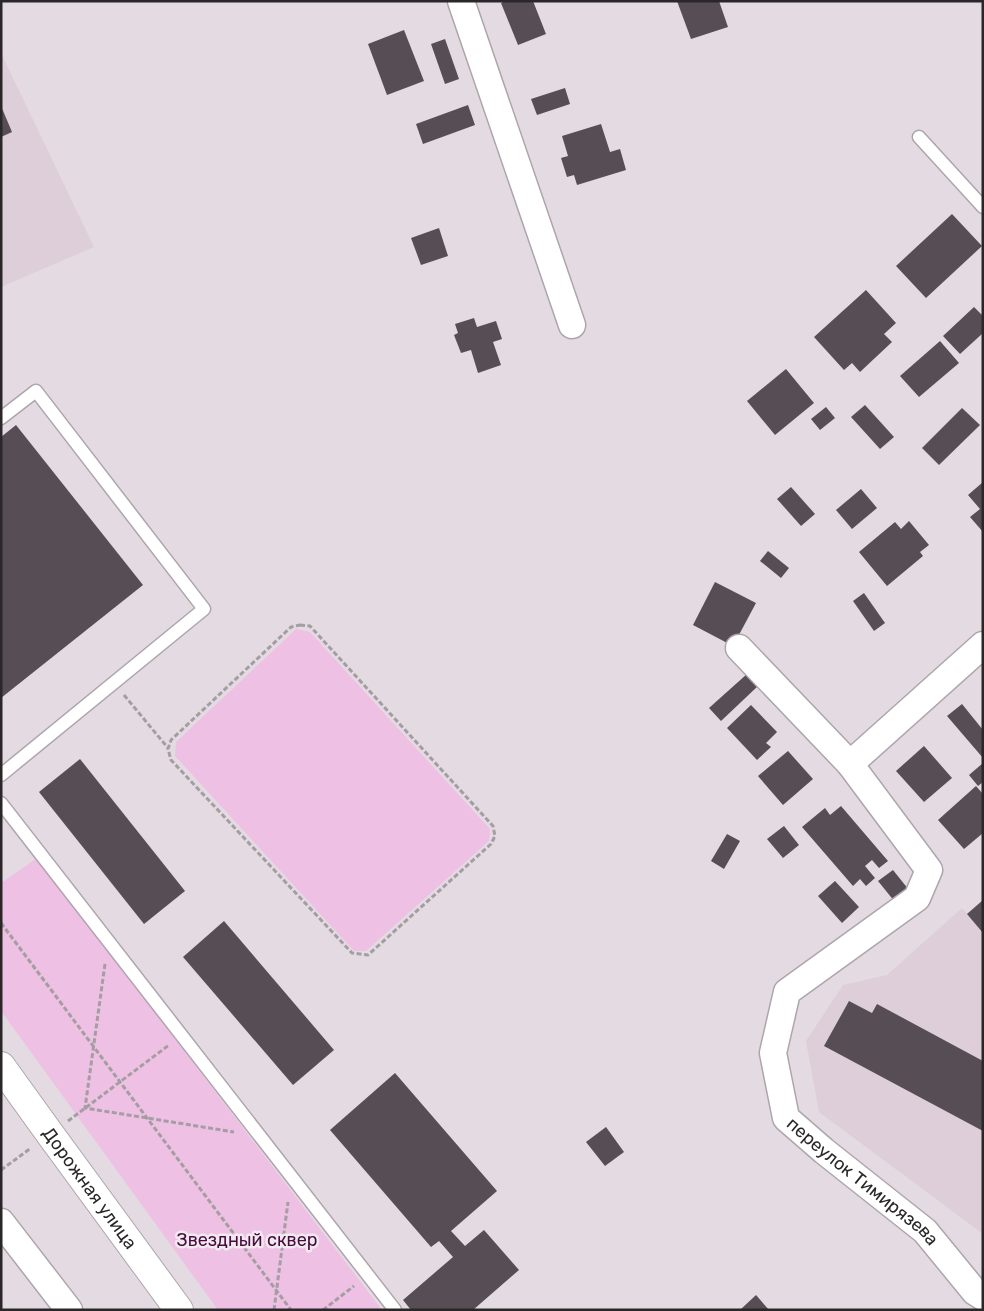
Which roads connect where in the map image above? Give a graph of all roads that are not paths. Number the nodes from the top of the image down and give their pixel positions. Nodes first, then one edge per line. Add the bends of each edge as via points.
1 (461, 1) edge
2 (919, 137) dead end
3 (983, 206) edge
4 (572, 325) dead end
5 (1, 418) edge
6 (983, 645) edge
7 (739, 648) dead end
8 (850, 764) junction
9 (1, 775) edge
10 (1, 803) edge
11 (1, 1066) edge
12 (1, 1222) edge
13 (975, 1300) edge
14 (69, 1310) edge
15 (179, 1310) edge
16 (395, 1310) edge

1 - 4 street
2 - 3 lane
5 - 9 lane via 36,391 204,609
6 - 8 street
7 - 8 street
8 - 13 street, переулок Тимирязева via 929,870 917,898 787,992 773,1053 786,1118 925,1232
10 - 16 lane
11 - 15 main road, Дорожная улица
12 - 14 street

